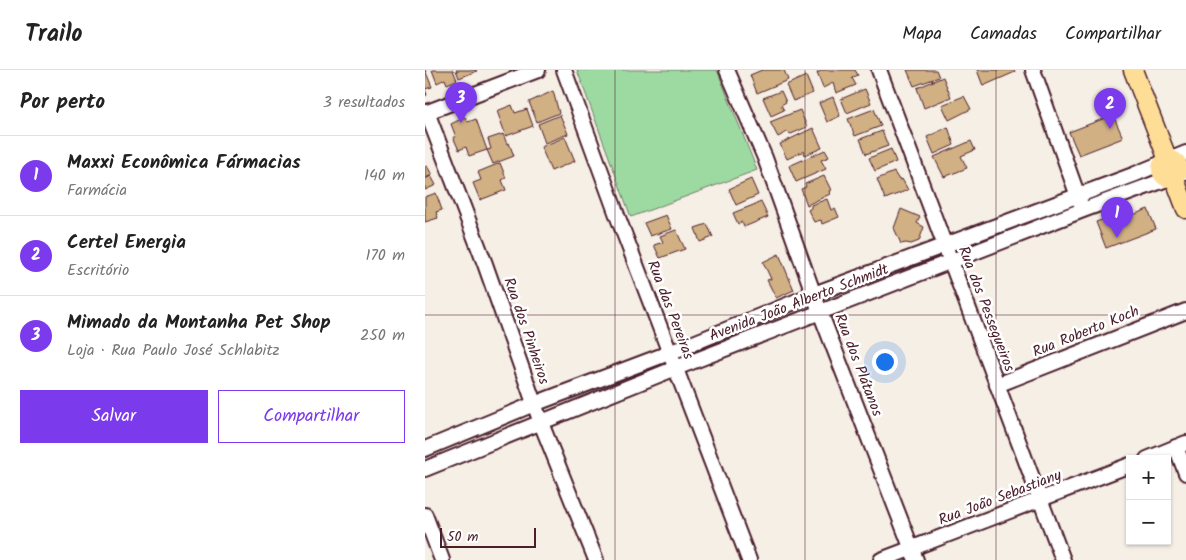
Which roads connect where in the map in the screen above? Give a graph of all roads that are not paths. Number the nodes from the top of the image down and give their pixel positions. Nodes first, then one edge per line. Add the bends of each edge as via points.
1 (537, 70) edge
2 (564, 70) edge
3 (727, 70) edge
4 (879, 70) edge
5 (1033, 70) edge
6 (1133, 70) edge
7 (426, 112) edge
8 (1186, 153) edge
9 (1168, 160) junction
10 (1180, 175) edge
11 (1078, 194) junction
12 (1186, 209) edge
13 (1083, 210) junction
14 (944, 244) junction
15 (952, 261) junction
16 (814, 294) junction
17 (1186, 311) edge
18 (821, 312) junction
19 (669, 353) junction
20 (676, 368) junction
21 (997, 385) junction
22 (534, 404) junction
23 (541, 422) junction
24 (1181, 446) edge
25 (425, 449) edge
26 (1157, 455) edge
27 (1126, 467) edge
28 (425, 469) edge
29 (1186, 473) edge
30 (1040, 500) junction
31 (425, 515) edge
32 (914, 554) edge
33 (442, 560) edge
34 (596, 560) edge
35 (749, 560) edge
36 (881, 560) edge
37 (1063, 560) edge

1 - 7 street
2 - 19 street, Rua das Pereiras
3 - 16 street, Rua dos Plátanos via 765,158
4 - 14 street, Rua dos Pessegueiros
5 - 11 street
6 - 9 main road
7 - 22 street, Rua dos Pinheiros via 485,264
8 - 9 street, Avenida João Alberto Schmidt
9 - 10 main road via 1161,166 1161,172 1168,178
9 - 11 street, Avenida João Alberto Schmidt
10 - 12 main road
10 - 13 street, Avenida João Alberto Schmidt
11 - 13 street
11 - 14 street, Avenida João Alberto Schmidt
13 - 15 street, Avenida João Alberto Schmidt
14 - 15 street, Rua dos Pessegueiros
14 - 16 street, Avenida João Alberto Schmidt
15 - 18 street, Avenida João Alberto Schmidt
15 - 21 street, Rua dos Pessegueiros
16 - 18 street, Rua dos Plátanos
16 - 19 street, Avenida João Alberto Schmidt
17 - 21 street, Rua Roberto Koch
18 - 20 street, Avenida João Alberto Schmidt
18 - 32 street, Rua dos Plátanos
19 - 20 street, Rua das Pereiras
19 - 22 street, Avenida João Alberto Schmidt
20 - 23 street, Avenida João Alberto Schmidt
20 - 35 street, Rua das Pereiras
21 - 30 street, Rua dos Pessegueiros
22 - 23 street, Rua dos Pinheiros
22 - 25 street, Avenida João Alberto Schmidt
23 - 28 street, Avenida João Alberto Schmidt
23 - 34 street, Rua dos Pinheiros
24 - 26 street
24 - 29 street
27 - 30 street, Rua João Sebastiany
30 - 32 street, Rua João Sebastiany
30 - 37 street, Rua dos Pessegueiros
31 - 33 street
32 - 36 street, Rua João Sebastiany

